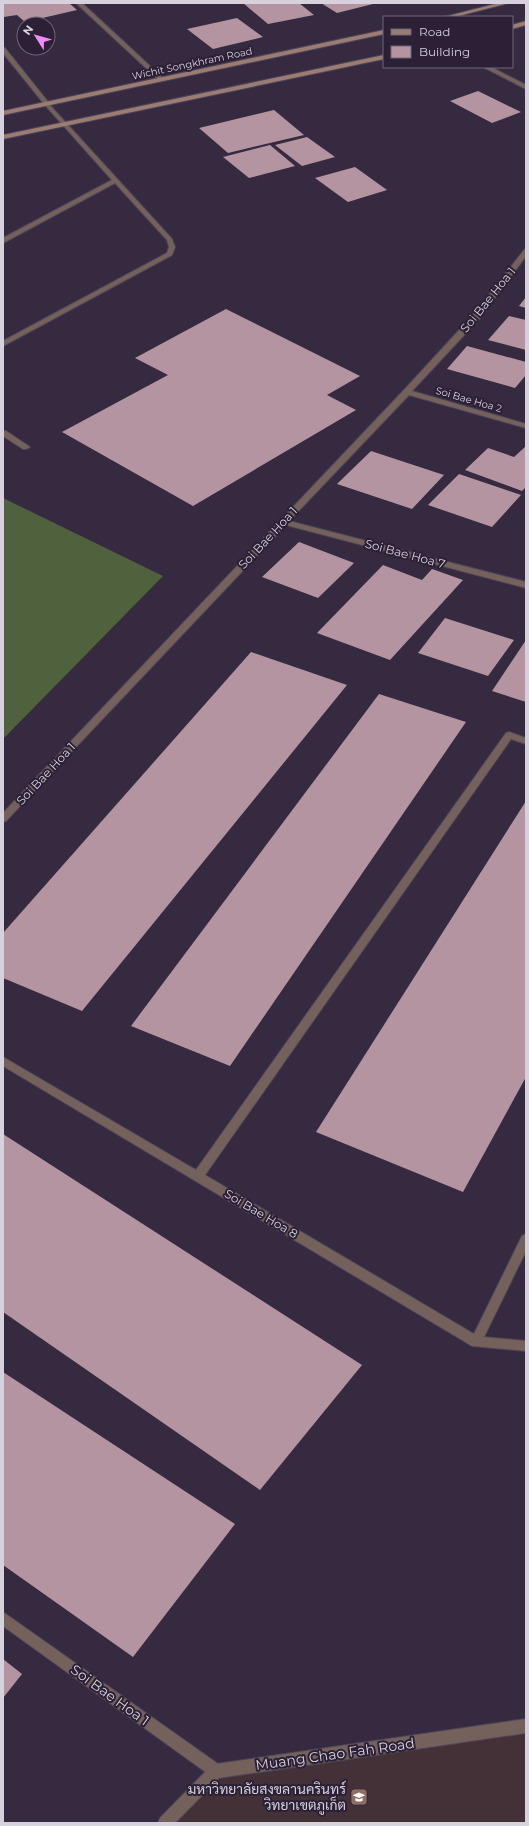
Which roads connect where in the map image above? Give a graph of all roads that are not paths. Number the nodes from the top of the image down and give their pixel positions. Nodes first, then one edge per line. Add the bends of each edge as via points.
1 (80, 3) edge
2 (506, 3) edge
3 (451, 16) edge
4 (526, 23) edge
5 (513, 26) edge
6 (383, 32) edge
7 (3, 49) edge
8 (383, 57) edge
9 (488, 68) edge
10 (162, 80) junction
11 (526, 87) edge
12 (47, 104) junction
13 (3, 113) edge
14 (65, 124) junction
15 (3, 137) edge
16 (115, 181) junction
17 (3, 241) edge
18 (526, 251) edge
19 (3, 344) edge
20 (408, 392) junction
21 (526, 426) edge
22 (3, 432) edge
23 (26, 447) dead end
24 (283, 522) junction
25 (526, 585) edge
26 (526, 740) edge
27 (3, 819) edge
28 (3, 1061) edge
29 (198, 1176) junction
30 (526, 1239) edge
31 (476, 1342) junction
32 (526, 1346) edge
33 (3, 1618) edge
34 (526, 1726) edge
35 (216, 1771) junction
36 (165, 1823) edge

1 - 10 street
2 - 3 main road
4 - 5 main road
6 - 10 main road, Wichit Songkhram Road
7 - 12 street
8 - 14 main road
9 - 11 street
10 - 12 main road, Wichit Songkhram Road
12 - 13 main road, Wichit Songkhram Road
12 - 14 street
14 - 15 main road
14 - 16 street
16 - 17 street
16 - 19 street via 170,240 170,254
18 - 20 street, Soi Bae Hoa 1 via 477,316
20 - 21 street, Soi Bae Hoa 2
20 - 24 street, Soi Bae Hoa 1
22 - 23 street
24 - 25 street, Soi Bae Hoa 7
24 - 27 street, Soi Bae Hoa 1
26 - 29 street via 509,735
28 - 29 street, Soi Bae Hoa 8
29 - 31 street, Soi Bae Hoa 8
30 - 31 street
31 - 32 street, Soi Bae Hoa 8
33 - 35 street, Soi Bae Hoa 1
34 - 35 street, Muang Chao Fah Road
35 - 36 street

